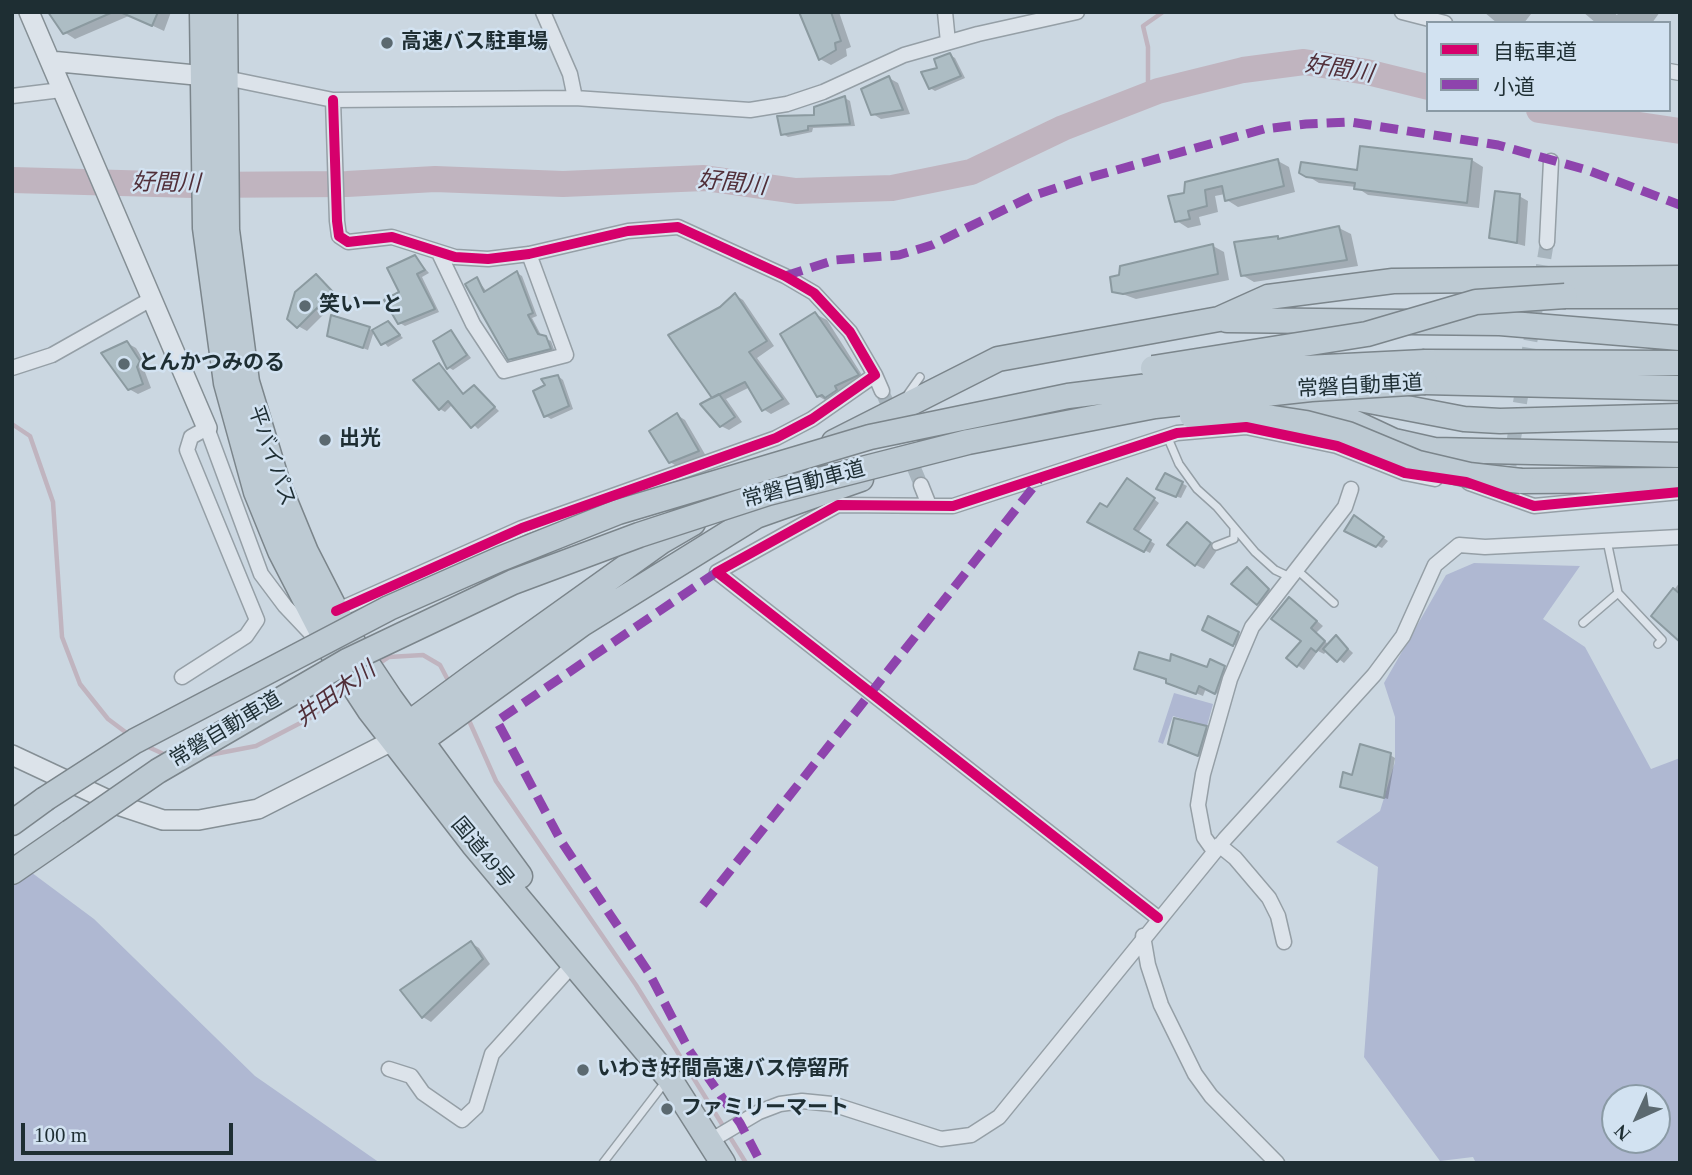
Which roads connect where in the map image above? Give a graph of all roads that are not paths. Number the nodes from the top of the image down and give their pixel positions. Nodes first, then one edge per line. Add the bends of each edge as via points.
1 (29, 12) edge
2 (202, 12) edge
3 (225, 12) edge
4 (542, 12) edge
5 (945, 12) edge
6 (1077, 12) edge
7 (1409, 13) edge
8 (1439, 21) edge
9 (948, 42) junction
10 (50, 61) junction
11 (215, 76) junction
12 (61, 90) junction
13 (12, 96) edge
14 (575, 98) junction
15 (333, 100) junction
16 (1551, 161) dead end
17 (216, 229) junction
18 (1547, 242) tunnel mouth
19 (439, 253) junction
20 (529, 254) junction
21 (1680, 278) edge
22 (1680, 296) edge
23 (153, 299) junction
24 (1219, 319) junction
25 (1680, 338) edge
26 (1680, 363) edge
27 (12, 368) edge
28 (1425, 372) junction
29 (875, 375) junction
30 (920, 377) dead end
31 (1680, 388) edge
32 (1249, 389) junction
33 (890, 400) junction
34 (1680, 416) edge
35 (942, 420) junction
36 (207, 428) junction
37 (1044, 428) junction
38 (1167, 436) junction
39 (1680, 455) edge
40 (1680, 480) edge
41 (921, 485) tunnel mouth
42 (1511, 488) junction
43 (1351, 489) dead end
44 (1680, 492) edge
45 (929, 505) junction
46 (1234, 528) junction
47 (1680, 537) edge
48 (1607, 541) junction
49 (1216, 545) dead end
50 (1293, 573) junction
51 (1618, 593) junction
52 (1335, 603) dead end
53 (336, 611) junction
54 (1583, 624) dead end
55 (1658, 644) dead end
56 (347, 663) junction
57 (181, 677) dead end
58 (480, 685) junction
59 (408, 735) junction
60 (12, 755) edge
61 (12, 823) edge
62 (1217, 848) junction
63 (12, 872) edge
64 (1158, 918) junction
65 (1143, 936) junction
66 (1284, 942) dead end
67 (575, 962) junction
68 (389, 1069) dead end
69 (669, 1078) junction
70 (715, 1138) junction
71 (603, 1163) edge
72 (723, 1163) edge
73 (1277, 1163) edge

1 - 10 street
2 - 11 highway, 平バイパス
3 - 11 highway, 平バイパス
4 - 14 street via 570,74
5 - 9 street
6 - 9 street
7 - 8 street
9 - 14 street via 904,55 822,92 762,108 712,110
10 - 11 street
10 - 12 street
11 - 15 street
11 - 17 highway, 平バイパス via 227,117
11 - 17 highway, 平バイパス via 202,107
12 - 13 street
12 - 23 street
14 - 15 street
15 - 19 street via 339,236 348,242 392,237
16 - 18 street
17 - 53 highway, 平バイパス via 247,383 278,484
17 - 56 highway, 平バイパス via 226,383 256,492 280,551
19 - 20 street via 488,260
19 - 20 street via 473,324 504,371 566,355
20 - 29 street via 628,231 678,227 785,275 814,293 850,332
21 - 24 highway via 1393,281 1268,297
22 - 35 highway, bridge via 1476,302 1367,334 1112,375
23 - 27 street via 52,355
23 - 36 street
24 - 25 highway via 1500,323
24 - 33 highway via 998,359
26 - 28 highway, 常磐自動車道
28 - 31 highway, 常磐自動車道
28 - 35 highway, 常磐自動車道, bridge via 1286,369 1146,384
28 - 37 highway, 常磐自動車道, bridge via 1155,406
29 - 33 street
29 - 53 street via 776,438 522,528
30 - 33 lane
32 - 34 highway via 1282,384 1464,419
32 - 39 highway via 1332,412 1394,441 1434,450
32 - 58 highway via 1138,400 1027,421 973,453 864,478 756,516
33 - 58 highway via 662,541
35 - 61 highway, 常磐自動車道, bridge via 618,512 500,559 389,608 236,686 135,741
36 - 56 street via 261,574 294,616
36 - 57 street via 191,437 187,450 257,621 246,636
37 - 42 highway, bridge via 1247,414 1348,434 1418,463
37 - 63 highway, 常磐自動車道, bridge via 968,442 768,493 513,582 312,680 158,771
38 - 42 street via 1246,426 1337,446 1405,473
38 - 45 street via 953,506
38 - 46 lane via 1197,489
40 - 42 highway
41 - 45 street
42 - 44 street via 1534,506
43 - 50 street via 1345,507
45 - 64 street via 838,505 716,572
46 - 49 lane via 1234,539
46 - 50 lane via 1275,570
47 - 48 street
48 - 51 lane
48 - 62 street via 1459,545 1435,565 1403,636 1374,675
50 - 52 lane
50 - 62 street via 1252,627 1218,719 1198,805 1204,837
51 - 54 lane
51 - 55 lane via 1662,640
53 - 56 highway, 平バイパス
56 - 59 highway, 平バイパス
58 - 59 highway
59 - 60 street via 258,809 199,820 163,820 121,806
59 - 67 highway, 国道49号 via 473,844
62 - 64 street
62 - 66 street via 1235,858 1269,898
64 - 65 street
65 - 70 street via 999,1117 971,1135 941,1139 832,1104 802,1101 780,1104
65 - 73 street via 1161,1005 1195,1074
67 - 68 street via 492,1054 476,1107 462,1120 423,1093 411,1076
67 - 69 highway, 国道49号
69 - 70 highway, 国道49号
69 - 71 lane
70 - 72 highway, 国道49号

